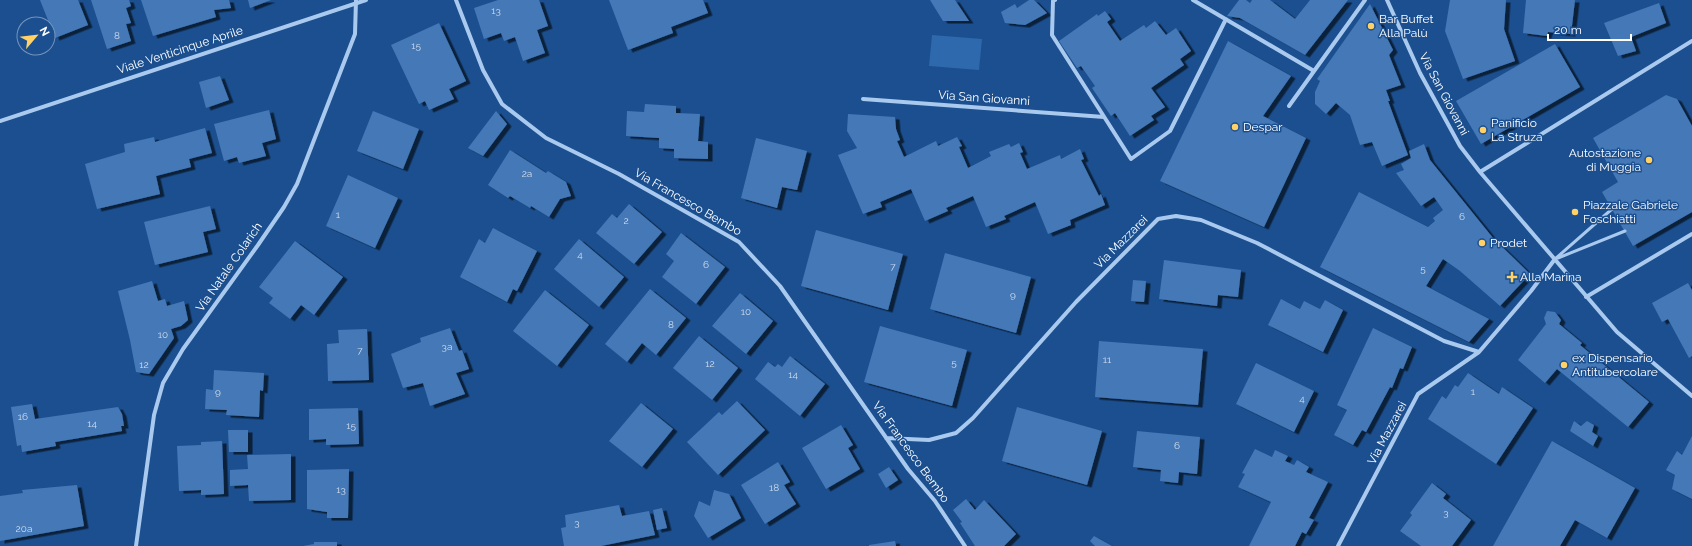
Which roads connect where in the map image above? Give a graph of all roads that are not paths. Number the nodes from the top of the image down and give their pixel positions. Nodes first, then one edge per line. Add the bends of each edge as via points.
1 (366, 0) edge
2 (456, 0) edge
3 (1055, 0) edge
4 (1193, 0) edge
5 (1366, 0) edge
6 (1387, 0) edge
7 (356, 1) edge
8 (1226, 19) junction
9 (1692, 41) edge
10 (1314, 71) junction
11 (863, 99) dead end
12 (1290, 106) dead end
13 (1104, 117) junction
14 (0, 121) edge
15 (1480, 172) junction
16 (1612, 209) dead end
17 (1625, 231) dead end
18 (1692, 234) edge
19 (1555, 259) junction
20 (1586, 297) junction
21 (1479, 352) junction
22 (1692, 396) edge
23 (886, 438) junction
24 (136, 546) edge
25 (965, 546) edge
26 (1338, 546) edge

1 - 7 street, Viale Venticinque Aprile
2 - 23 street, Via Francesco Bembo via 483,70 502,104 546,138 620,174 739,242 796,307
3 - 13 street via 1052,36
4 - 8 street
5 - 10 street
6 - 15 street, Via San Giovanni via 1420,73 1460,146
7 - 14 street, Viale Venticinque Aprile
7 - 24 street, Via Natale Colarich via 355,34 297,184 258,245 183,349 164,383 154,415
8 - 10 street
8 - 13 street via 1170,131 1131,159
9 - 15 street
10 - 12 street
11 - 13 street, Via San Giovanni
15 - 19 street
16 - 19 lane
17 - 19 lane
18 - 20 street
19 - 20 street
19 - 21 street, Via Mazzarei
20 - 22 street via 1617,332
21 - 23 street, Via Mazzarei via 1444,341 1257,243 1201,220 1176,216 1158,220 1152,225 1076,302 978,412 956,433 929,440
21 - 26 street, Via Mazzarei via 1418,394
23 - 25 street, Via Francesco Bembo via 935,501

